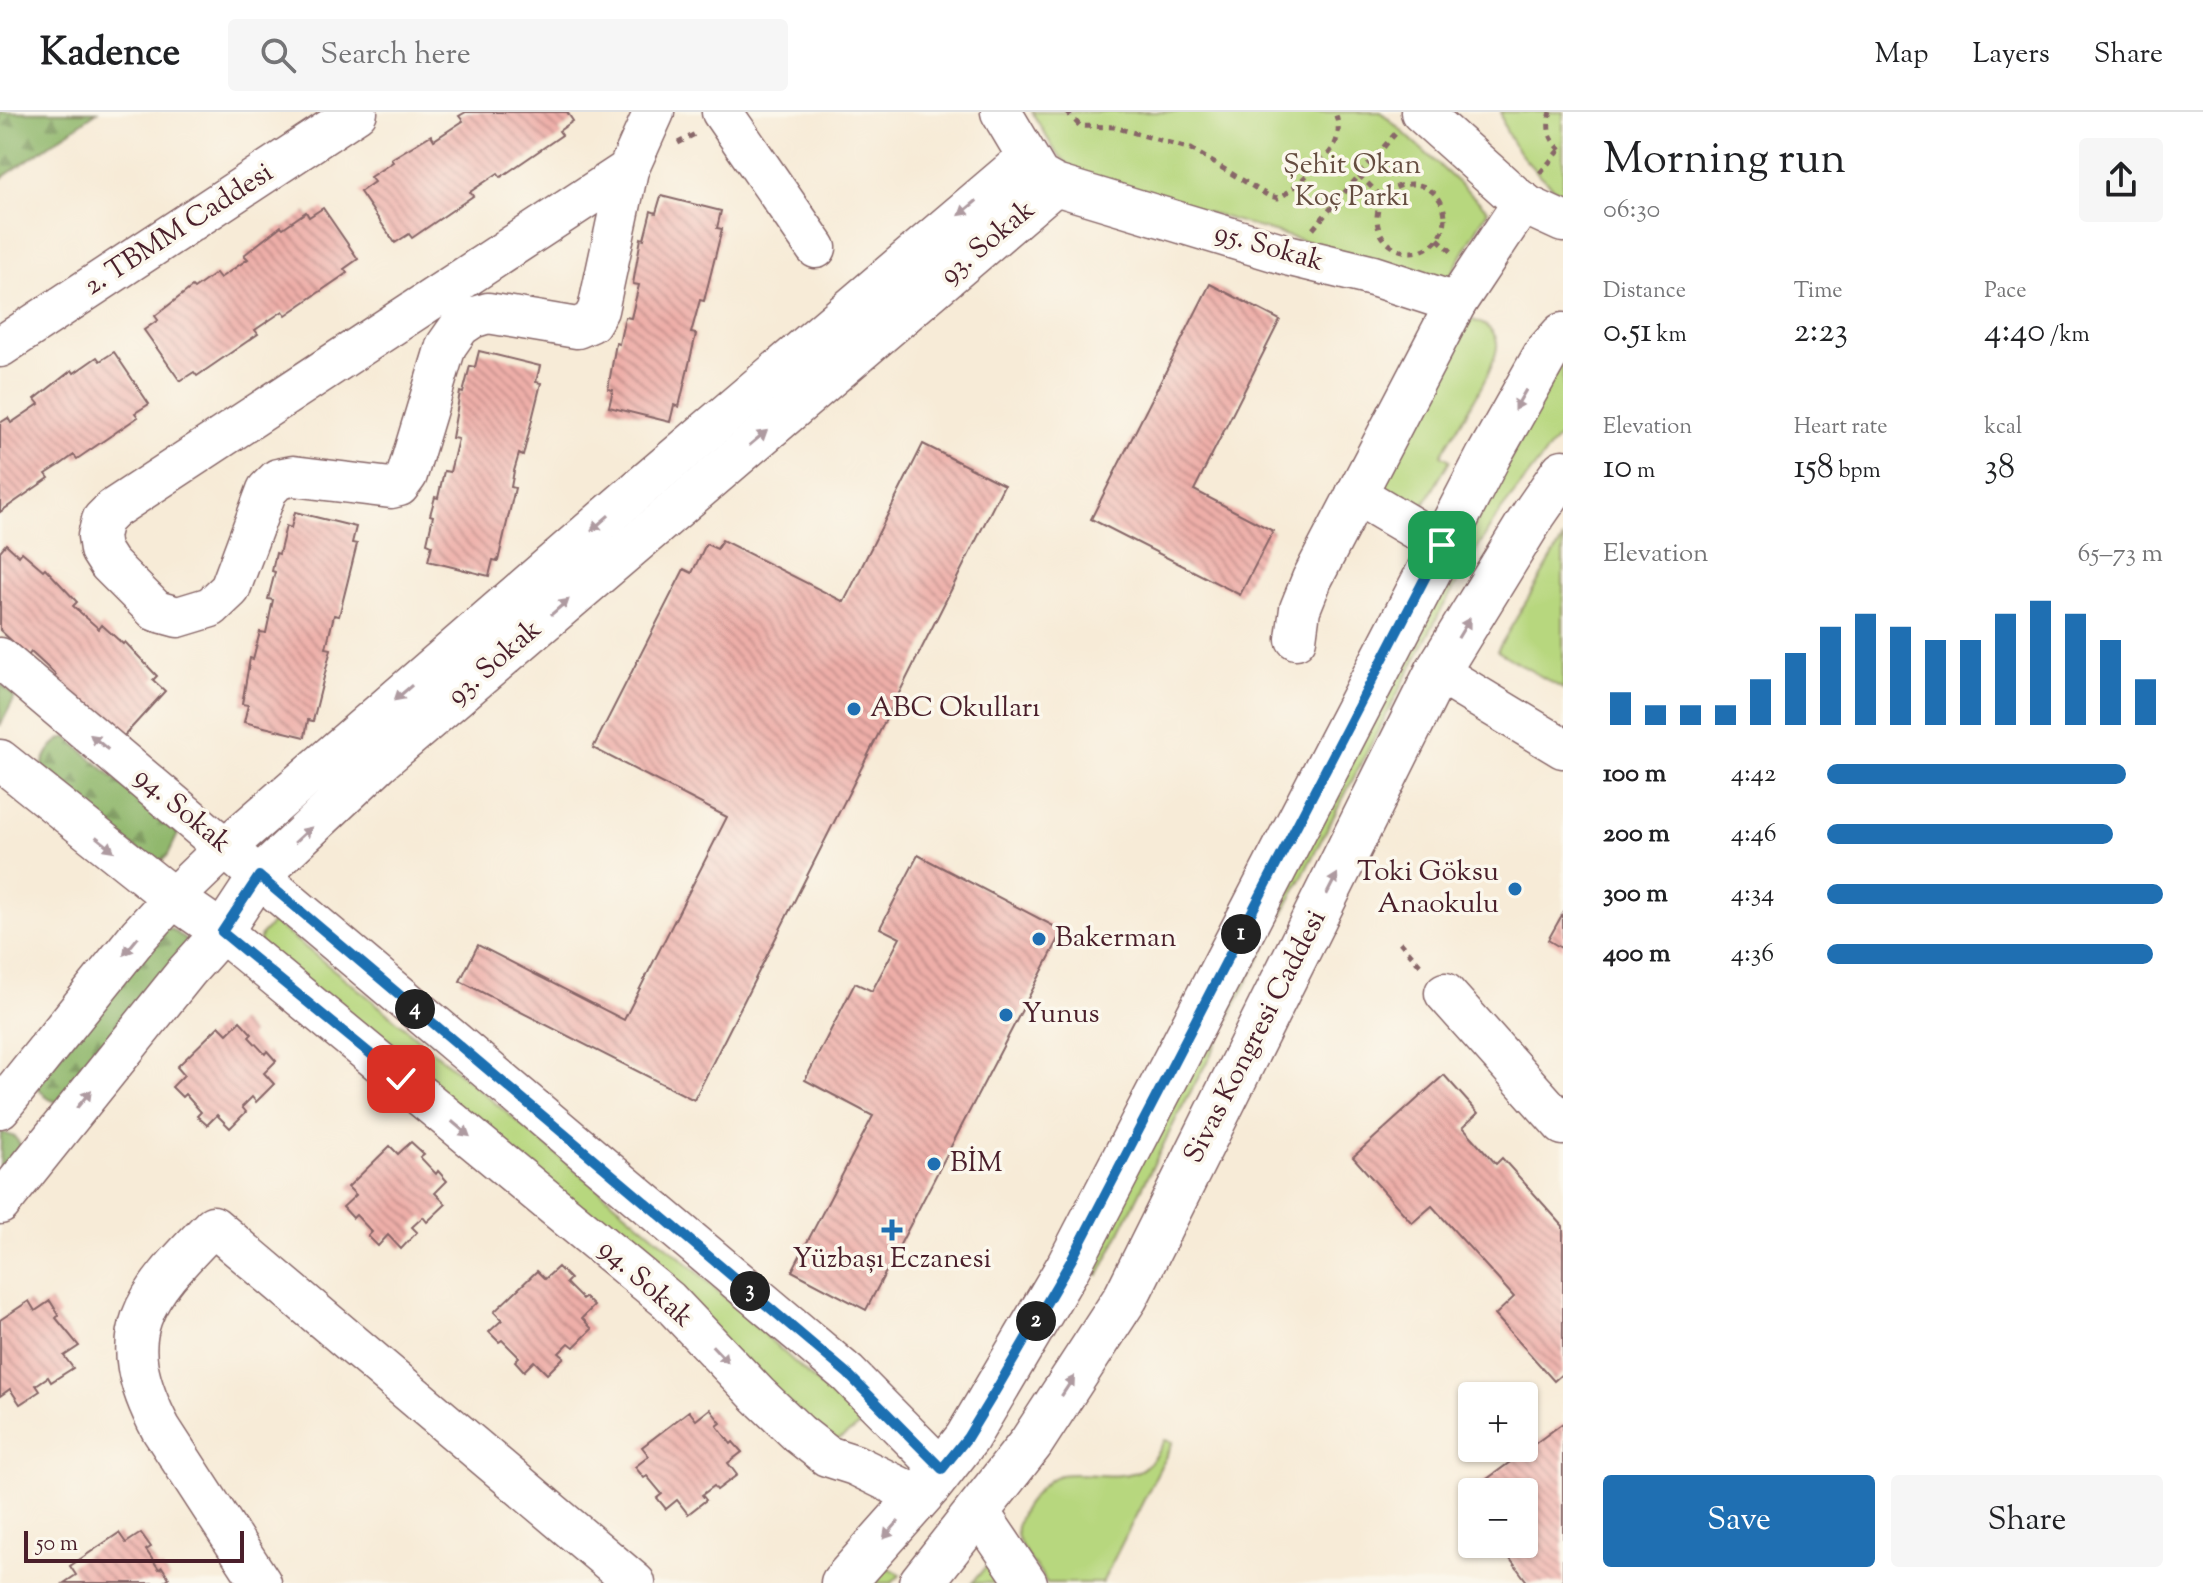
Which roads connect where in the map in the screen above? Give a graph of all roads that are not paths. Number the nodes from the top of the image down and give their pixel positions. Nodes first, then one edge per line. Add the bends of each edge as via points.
1 (357, 112) edge
2 (654, 112) edge
3 (722, 112) edge
4 (1001, 112) edge
5 (1409, 122) edge
6 (1027, 158) junction
7 (628, 170) junction
8 (1055, 185) junction
9 (1538, 210) edge
10 (816, 248) dead end
11 (1563, 251) edge
12 (1456, 303) junction
13 (1563, 335) edge
14 (0, 347) edge
15 (1563, 472) edge
16 (1356, 494) junction
17 (655, 501) junction
18 (1442, 545) junction
19 (1296, 639) dead end
20 (0, 658) edge
21 (1437, 672) junction
22 (1563, 748) edge
23 (0, 760) edge
24 (225, 848) junction
25 (259, 876) junction
26 (173, 898) junction
27 (222, 932) junction
28 (1445, 993) dead end
29 (0, 1107) edge
30 (1563, 1125) edge
31 (47, 1144) junction
32 (0, 1204) edge
33 (996, 1390) junction
34 (1044, 1423) junction
35 (942, 1469) junction
36 (1006, 1476) junction
37 (979, 1512) junction
38 (261, 1583) edge
39 (635, 1583) edge
40 (843, 1583) edge
41 (921, 1583) edge
42 (1027, 1583) edge

1 - 14 street, 2. TBMM Caddesi
2 - 7 street
3 - 10 street
4 - 6 street, 95. Sokak
5 - 9 street
6 - 8 street, 95. Sokak via 1039,176
6 -> 17 street, 93. Sokak
7 - 7 street via 113,509 102,520 98,536 109,564 156,611 178,617 196,614 230,589 267,490 278,479 399,486 407,475 446,346 460,326 488,313 577,328 591,322
8 - 12 street, 95. Sokak
17 -> 8 street, 93. Sokak
9 - 11 street
9 - 12 street
12 - 16 street
13 -> 18 main road via 1546,354
21 -> 15 main road, Sivas Kongresi Caddesi
16 - 18 street
16 - 19 street via 1312,579
17 -> 24 street, 93. Sokak
25 -> 17 street, 93. Sokak
18 - 33 main road via 1072,1259
24 -> 20 street, 94. Sokak
21 - 22 street
34 -> 21 main road, Sivas Kongresi Caddesi via 1126,1297
23 -> 26 street, 94. Sokak
24 - 25 street, 94. Sokak
24 - 26 street, 93. Sokak
25 - 27 street, 93. Sokak
25 - 35 street, 94. Sokak via 848,1374
26 - 27 street, 94. Sokak
26 -> 29 street, 93. Sokak
31 -> 27 street, 93. Sokak
27 -> 35 street, 94. Sokak via 668,1300 758,1395 827,1456 855,1465
28 - 30 street
29 - 31 street
31 - 32 street, 93. Sokak
33 - 34 main road
33 - 35 main road
34 - 36 main road, Sivas Kongresi Caddesi
35 - 36 main road
35 -> 40 main road
36 - 37 main road, Sivas Kongresi Caddesi
37 - 41 main road, Sivas Kongresi Caddesi
37 - 42 street
38 - 39 street via 161,1429 135,1357 140,1318 156,1289 213,1226

